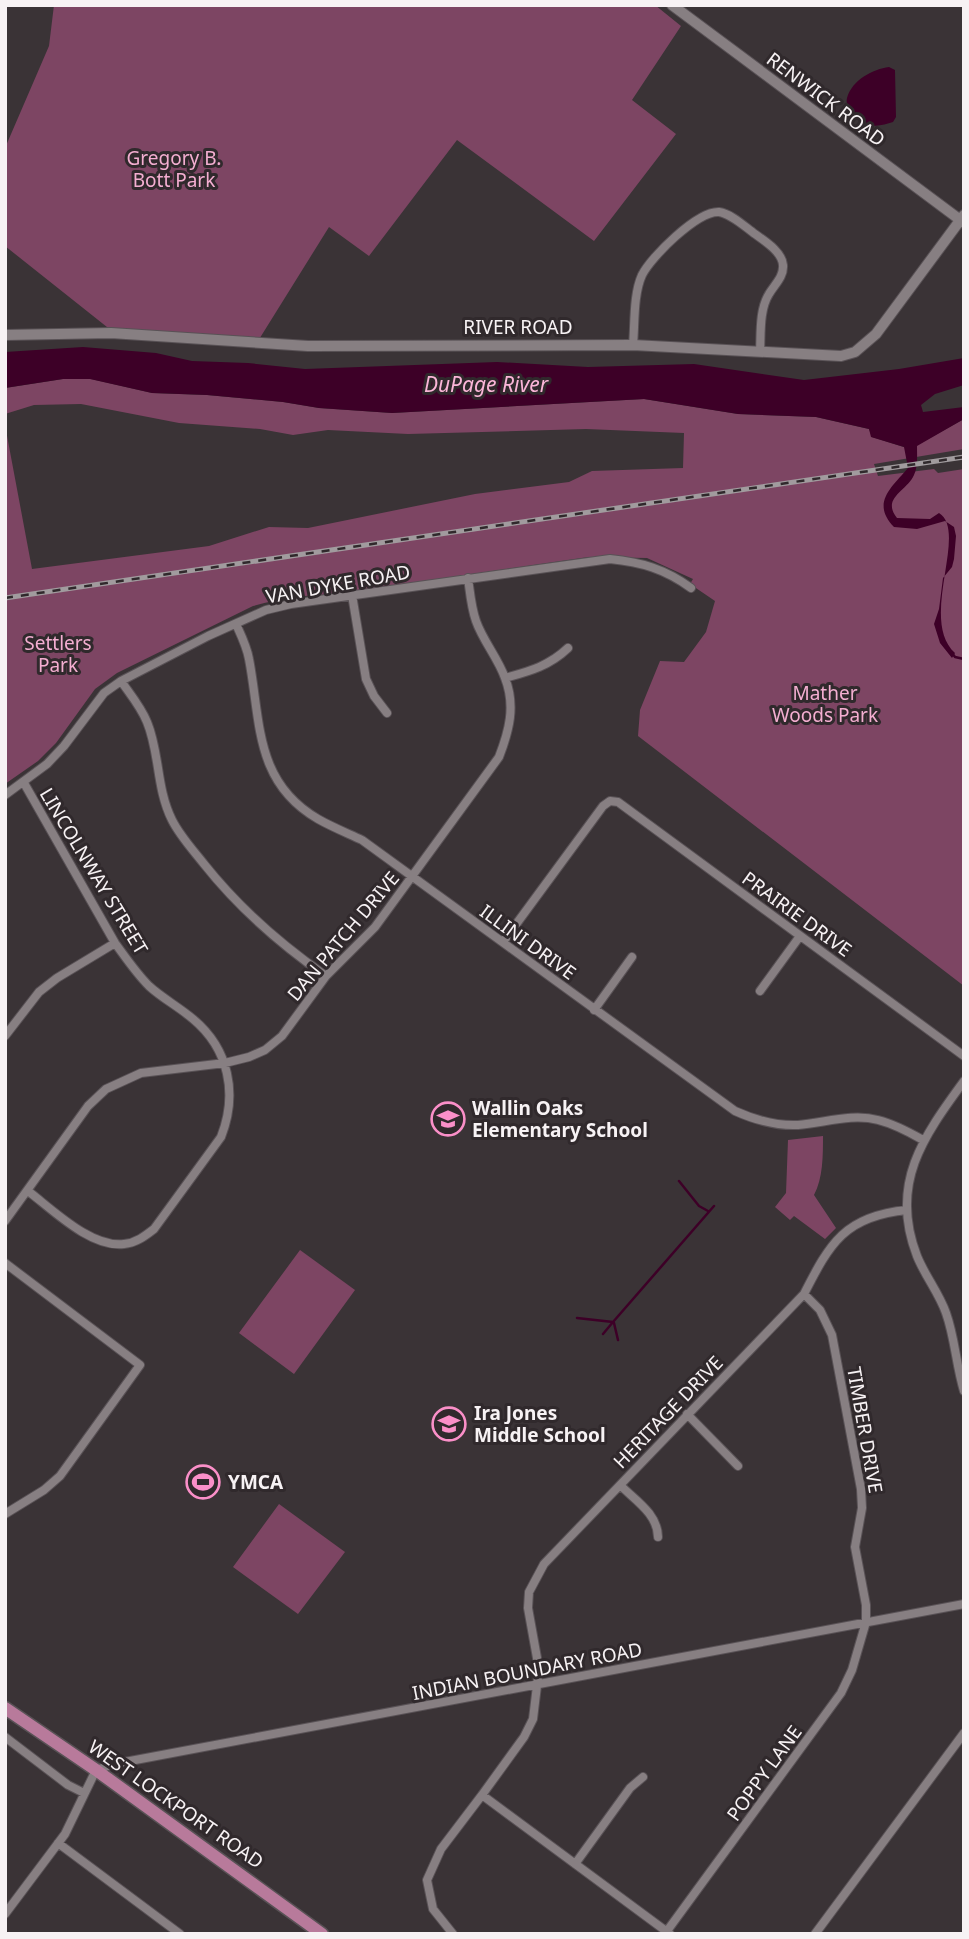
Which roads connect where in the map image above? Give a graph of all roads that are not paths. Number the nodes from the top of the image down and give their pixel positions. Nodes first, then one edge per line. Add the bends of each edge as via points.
1 (672, 5) edge
2 (962, 219) edge
3 (5, 335) edge
4 (633, 345) junction
5 (760, 352) junction
6 (468, 578) junction
7 (691, 588) dead end
8 (352, 595) junction
9 (236, 624) junction
10 (568, 648) dead end
11 (505, 678) junction
12 (121, 681) junction
13 (387, 713) dead end
14 (24, 783) junction
15 (5, 795) edge
16 (413, 877) junction
17 (800, 936) junction
18 (503, 942) junction
19 (115, 943) junction
20 (632, 957) dead end
21 (326, 976) junction
22 (760, 991) dead end
23 (594, 1010) junction
24 (5, 1036) edge
25 (964, 1056) edge
26 (225, 1063) junction
27 (964, 1081) edge
28 (923, 1140) junction
29 (28, 1191) junction
30 (907, 1210) junction
31 (5, 1221) edge
32 (5, 1263) edge
33 (804, 1294) junction
34 (964, 1391) edge
35 (687, 1414) junction
36 (738, 1466) dead end
37 (620, 1485) junction
38 (5, 1514) edge
39 (658, 1537) dead end
40 (964, 1604) edge
41 (866, 1622) junction
42 (538, 1684) junction
43 (5, 1707) edge
44 (964, 1733) edge
45 (5, 1737) edge
46 (96, 1770) junction
47 (643, 1777) dead end
48 (83, 1793) junction
49 (482, 1795) junction
50 (58, 1843) junction
51 (575, 1864) junction
52 (5, 1914) edge
53 (669, 1933) edge
54 (180, 1934) edge
55 (322, 1934) edge
56 (453, 1934) edge
57 (815, 1934) edge

1 - 2 street, RENWICK ROAD
2 - 5 street, RIVER ROAD via 876,334 855,352 841,356
3 - 4 street, RIVER ROAD via 111,333 308,346
4 - 5 street, RIVER ROAD
4 - 5 street via 641,277 692,222 716,212 727,214 780,254 782,273 764,306
6 - 7 street, VAN DYKE ROAD via 610,559 648,565
6 - 8 street, VAN DYKE ROAD
6 - 11 street, DAN PATCH DRIVE via 476,621
8 - 9 street, VAN DYKE ROAD via 266,610
8 - 13 street via 366,679
9 - 12 street, VAN DYKE ROAD
9 - 16 street, ILLINI DRIVE via 249,656 260,738 274,774 303,809 362,840
10 - 11 street via 541,668
11 - 16 street, DAN PATCH DRIVE via 512,715 499,757
12 - 14 street, VAN DYKE ROAD via 104,693 64,746
12 - 21 street via 147,721 172,821 257,923
14 - 15 street, VAN DYKE ROAD
14 - 19 street, LINCOLNWAY STREET
16 - 18 street, ILLINI DRIVE
16 - 21 street, DAN PATCH DRIVE via 375,927
17 - 18 street, PRAIRIE DRIVE via 618,802 610,801
17 - 22 street
17 - 25 street, PRAIRIE DRIVE
18 - 23 street, ILLINI DRIVE
19 - 24 street via 39,992
19 - 26 street, LINCOLNWAY STREET via 150,986 207,1033
20 - 23 street
21 - 26 street, DAN PATCH DRIVE via 282,1037 265,1050
23 - 28 street, ILLINI DRIVE via 718,1100 754,1119 797,1125 853,1117 877,1119
26 - 29 street, DAN PATCH DRIVE via 141,1073 106,1089 88,1106
26 - 29 street via 231,1098 221,1137 154,1229 139,1240 125,1244 97,1240
27 - 28 street
28 - 30 street via 913,1163
29 - 31 street, DAN PATCH DRIVE
30 - 33 street, HERITAGE DRIVE via 869,1217 846,1232 824,1254
30 - 34 street via 916,1254 952,1331
32 - 38 street via 140,1364 60,1476
33 - 35 street, HERITAGE DRIVE
33 - 41 street, TIMBER DRIVE via 820,1310 832,1335 859,1476 862,1508 855,1547
35 - 36 street
35 - 37 street, HERITAGE DRIVE
37 - 39 street via 653,1517
37 - 42 street, HERITAGE DRIVE via 544,1564 529,1592
40 - 41 street, INDIAN BOUNDARY ROAD
41 - 42 street, INDIAN BOUNDARY ROAD
41 - 53 street, POPPY LANE via 841,1693
42 - 46 street, INDIAN BOUNDARY ROAD
42 - 49 street, HERITAGE DRIVE via 533,1719 524,1737
43 - 46 main road, WEST LOCKPORT ROAD
44 - 57 street
45 - 48 street
46 - 48 street
46 - 55 main road, WEST LOCKPORT ROAD
47 - 51 street
48 - 50 street
49 - 51 street
49 - 56 street, HERITAGE DRIVE via 441,1849 427,1880 433,1909
50 - 52 street
50 - 54 street
51 - 53 street

